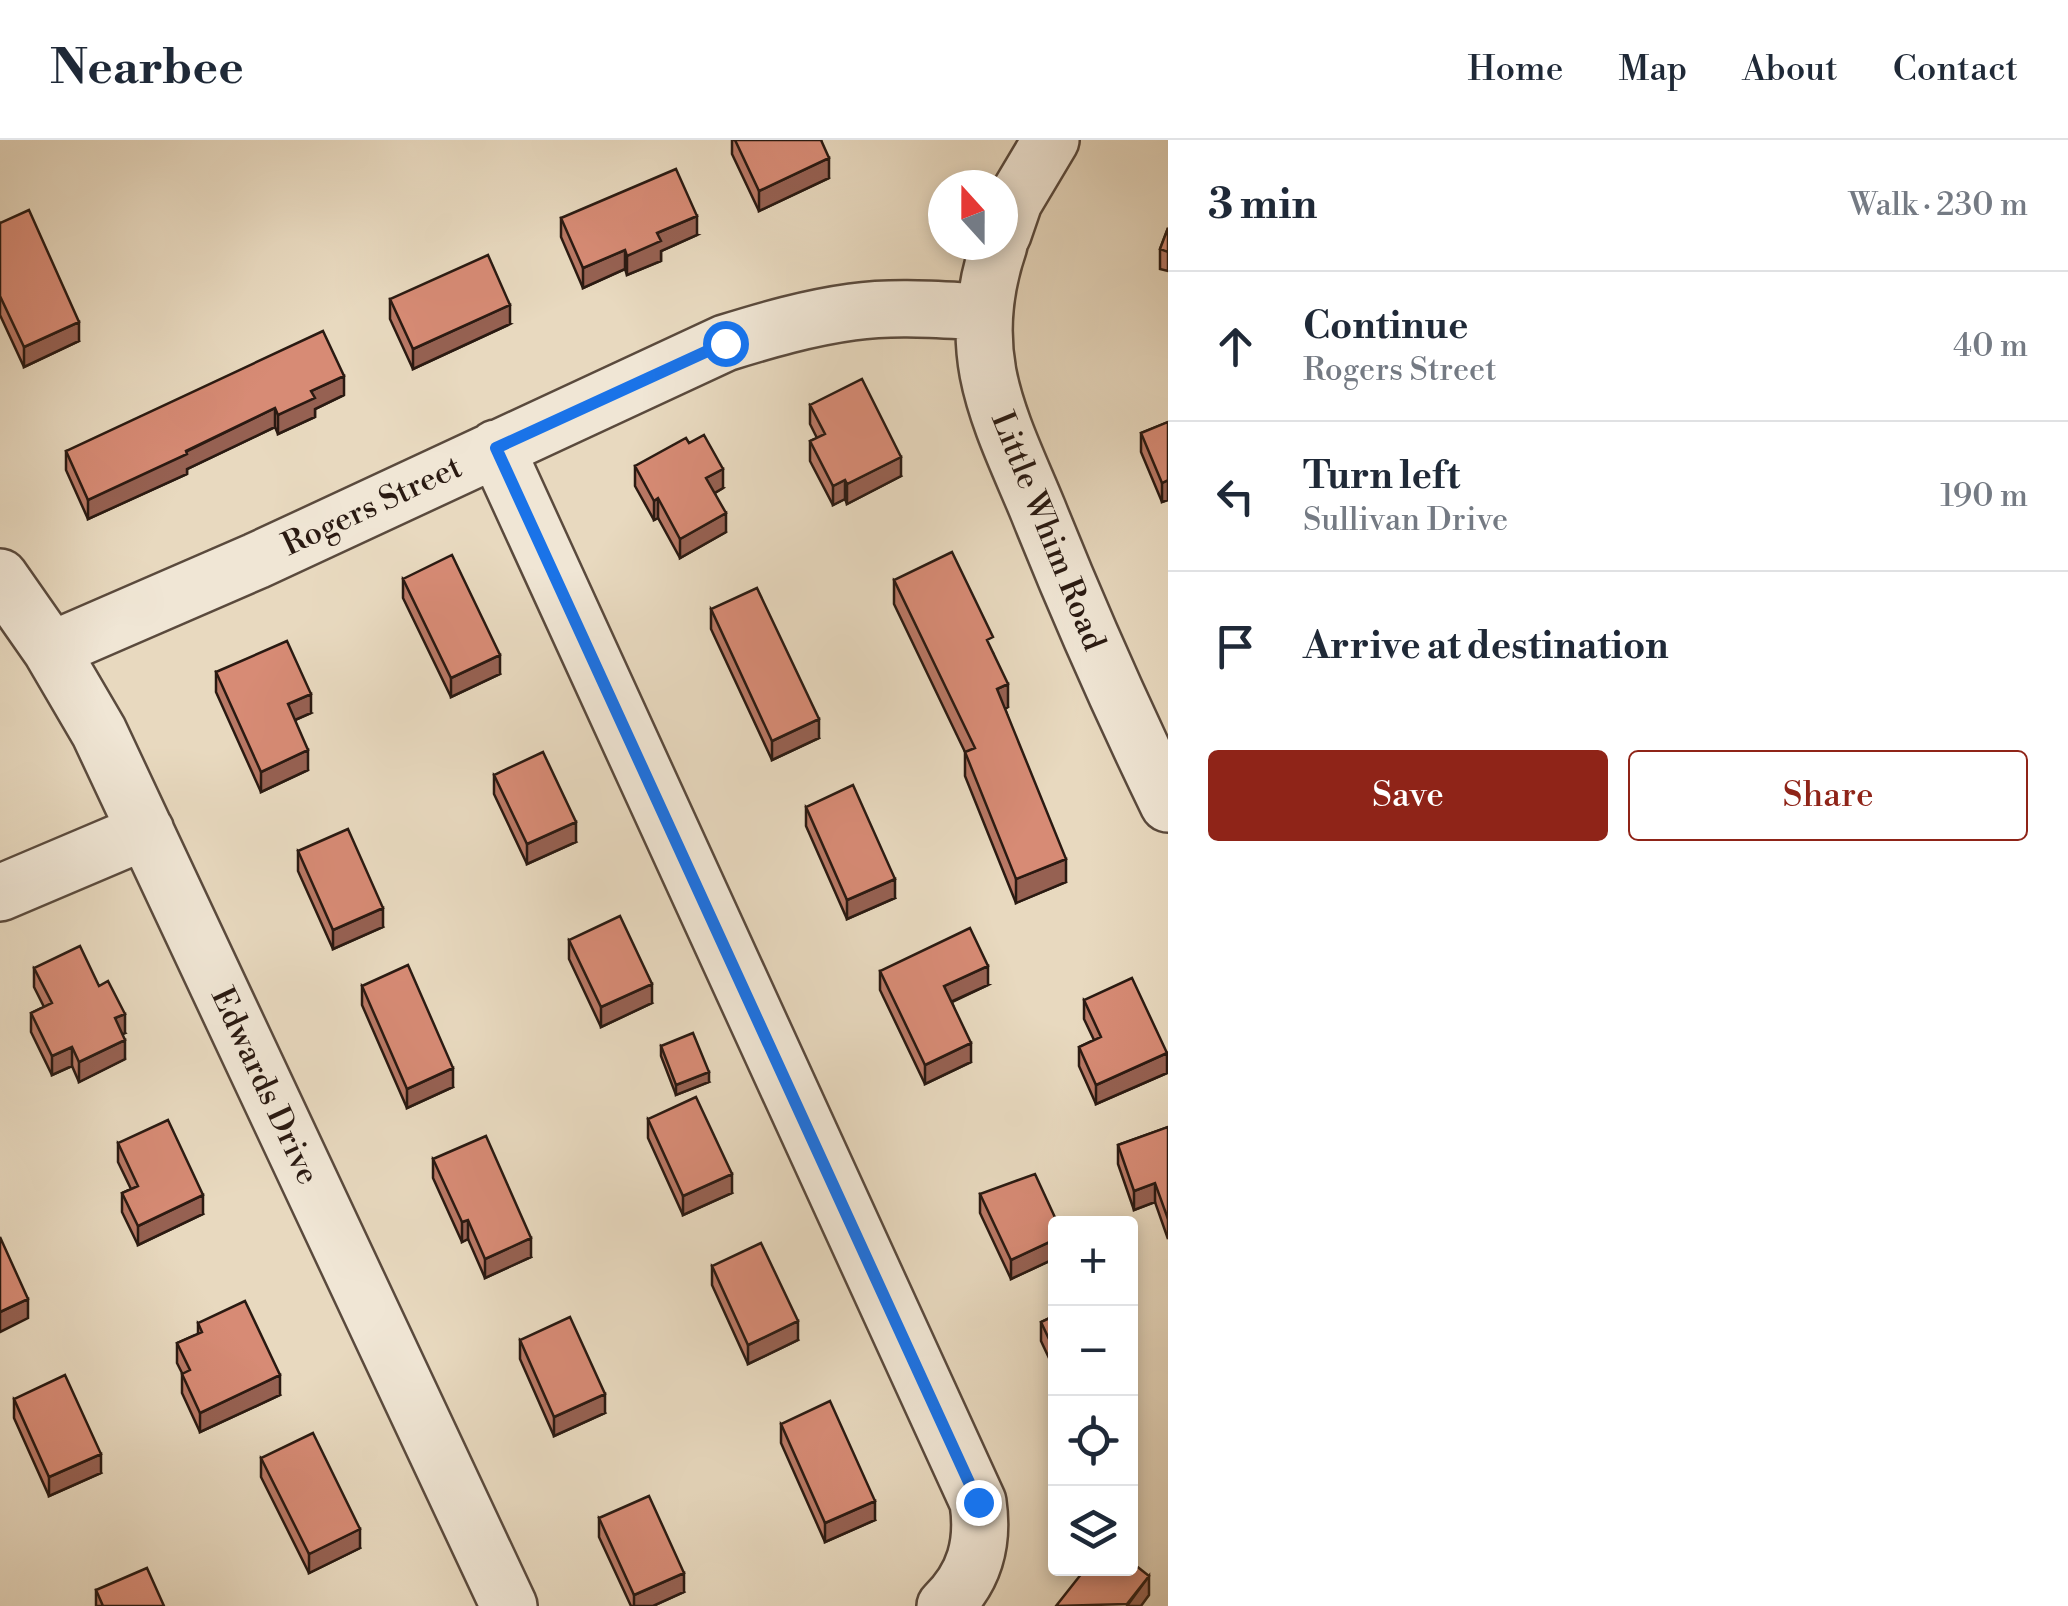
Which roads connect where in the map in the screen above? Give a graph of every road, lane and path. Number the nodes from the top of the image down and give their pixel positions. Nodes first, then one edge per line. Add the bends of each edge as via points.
1 (1051, 140) edge
2 (1018, 195) edge
3 (994, 260) edge
4 (984, 312) junction
5 (496, 448) junction
6 (0, 577) edge
7 (51, 650) junction
8 (1168, 804) edge
9 (146, 830) junction
10 (0, 893) edge
11 (510, 1606) edge
12 (945, 1606) edge

1 - 2 street
3 - 4 street, Little Whim Road
4 - 5 street, Rogers Street via 890,309 796,322 725,343
4 - 8 street, Little Whim Road via 988,373 1002,422 1100,665
5 - 7 street, Rogers Street
5 - 12 street via 978,1502 978,1557
6 - 7 street, Edwards Drive
7 - 9 street, Edwards Drive
9 - 10 street
9 - 11 street, Edwards Drive

